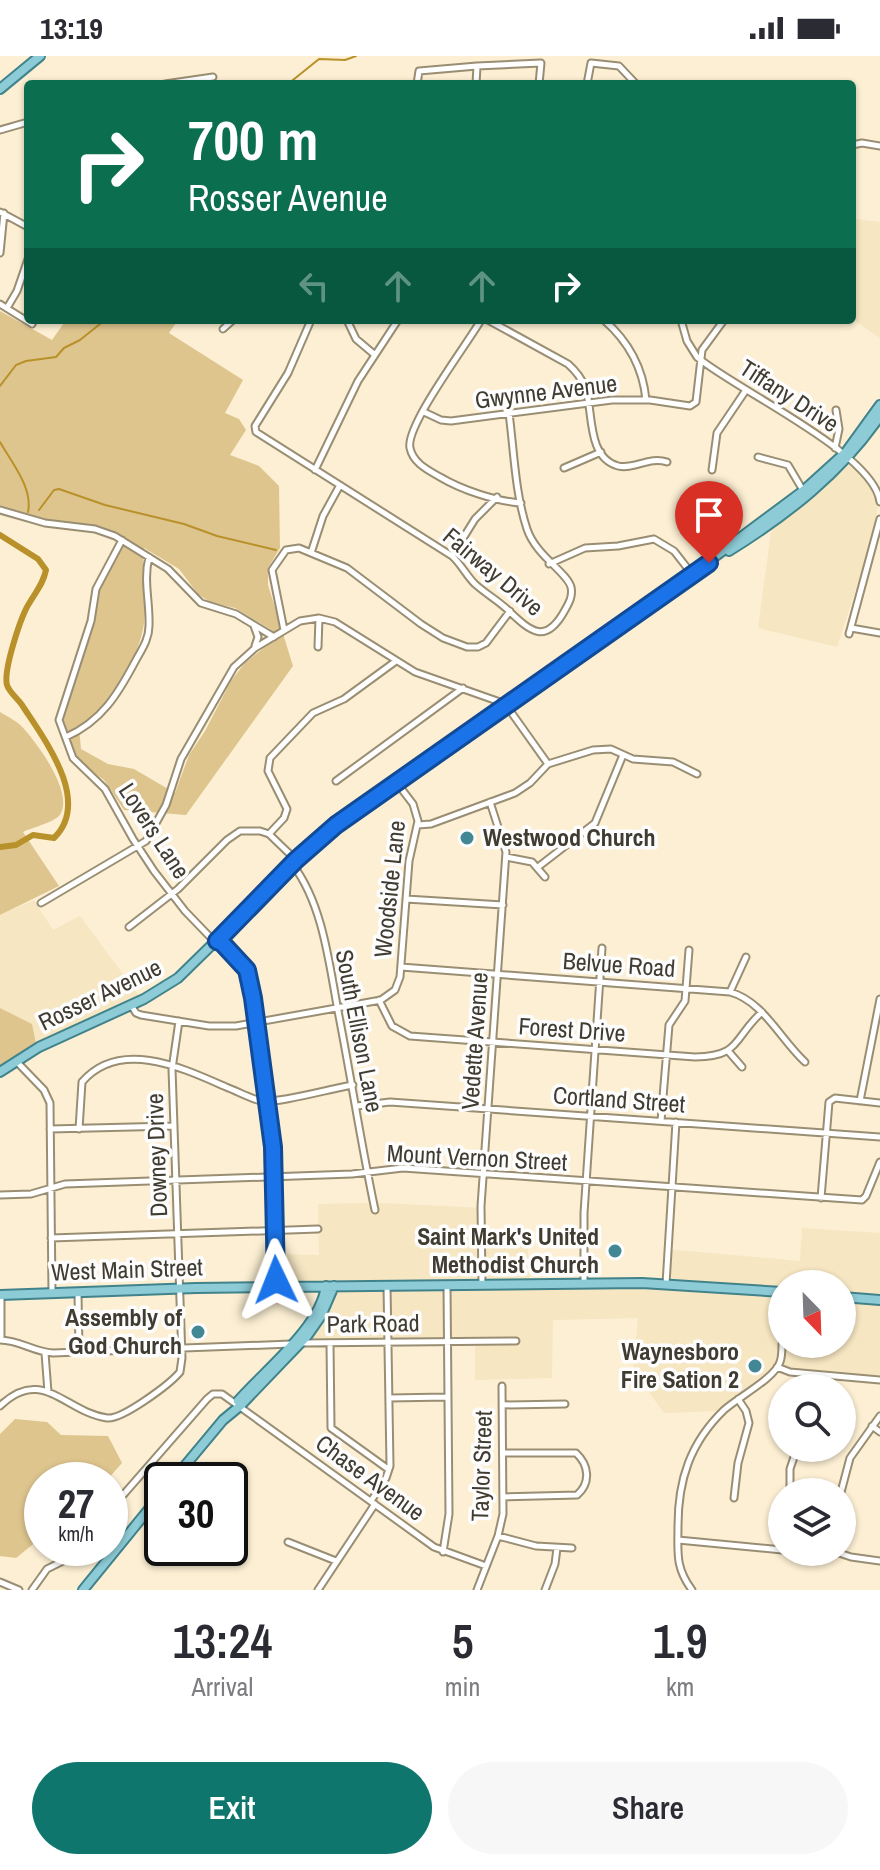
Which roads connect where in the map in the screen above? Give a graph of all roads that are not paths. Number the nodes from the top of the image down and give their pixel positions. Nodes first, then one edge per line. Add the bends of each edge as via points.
1 (40, 56) edge
2 (477, 66) junction
3 (213, 77) dead end
4 (192, 80) edge
5 (418, 80) edge
6 (476, 80) edge
7 (539, 80) edge
8 (588, 80) edge
9 (632, 80) edge
10 (0, 89) edge
11 (24, 123) edge
12 (0, 130) edge
13 (856, 144) edge
14 (880, 146) edge
15 (2, 213) edge
16 (24, 225) edge
17 (0, 253) edge
18 (24, 271) edge
19 (0, 304) edge
20 (7, 308) junction
21 (24, 317) edge
22 (229, 324) edge
23 (309, 324) edge
24 (349, 324) edge
25 (395, 324) edge
26 (479, 324) edge
27 (495, 324) edge
28 (608, 324) edge
29 (682, 324) edge
30 (721, 324) edge
31 (223, 329) dead end
32 (375, 355) junction
33 (701, 360) junction
34 (746, 390) junction
35 (646, 400) junction
36 (589, 403) junction
37 (880, 405) edge
38 (836, 410) dead end
39 (424, 412) junction
40 (509, 413) junction
41 (880, 416) edge
42 (835, 448) junction
43 (601, 452) junction
44 (846, 456) junction
45 (758, 457) dead end
46 (667, 462) dead end
47 (564, 468) dead end
48 (315, 470) junction
49 (712, 470) dead end
50 (340, 485) junction
51 (805, 493) junction
52 (497, 497) junction
53 (880, 502) edge
54 (521, 503) junction
55 (0, 510) edge
56 (880, 519) edge
57 (122, 540) junction
58 (311, 553) junction
59 (452, 556) junction
60 (149, 557) junction
61 (549, 564) junction
62 (692, 574) junction
63 (510, 611) junction
64 (319, 618) junction
65 (254, 625) junction
66 (284, 630) junction
67 (880, 633) edge
68 (274, 637) junction
69 (318, 647) dead end
70 (255, 648) junction
71 (396, 661) junction
72 (463, 688) junction
73 (506, 706) junction
74 (66, 737) junction
75 (623, 755) junction
76 (548, 764) junction
77 (697, 774) dead end
78 (336, 781) dead end
79 (397, 782) junction
80 (490, 802) junction
81 (418, 825) junction
82 (269, 834) junction
83 (137, 846) junction
84 (506, 857) junction
85 (294, 862) junction
86 (538, 867) junction
87 (545, 877) dead end
88 (172, 895) junction
89 (406, 899) junction
90 (41, 903) dead end
91 (503, 905) junction
92 (129, 927) dead end
93 (217, 941) junction
94 (602, 948) dead end
95 (689, 950) dead end
96 (746, 957) dead end
97 (401, 967) junction
98 (498, 974) junction
99 (600, 982) junction
100 (686, 988) junction
101 (730, 992) junction
102 (880, 999) edge
103 (379, 1000) junction
104 (131, 1005) junction
105 (338, 1007) junction
106 (762, 1012) junction
107 (179, 1021) junction
108 (257, 1023) junction
109 (493, 1042) junction
110 (595, 1050) junction
111 (729, 1052) junction
112 (666, 1055) junction
113 (15, 1060) junction
114 (805, 1062) dead end
115 (172, 1065) junction
116 (742, 1067) dead end
117 (0, 1072) edge
118 (353, 1085) junction
119 (267, 1101) junction
120 (860, 1101) junction
121 (880, 1103) edge
122 (357, 1106) junction
123 (488, 1109) junction
124 (591, 1116) junction
125 (661, 1121) junction
126 (676, 1122) junction
127 (173, 1126) junction
128 (50, 1129) junction
129 (79, 1129) junction
130 (826, 1133) junction
131 (880, 1137) edge
132 (880, 1162) edge
133 (367, 1172) junction
134 (484, 1173) junction
135 (273, 1176) junction
136 (176, 1180) junction
137 (586, 1181) junction
138 (672, 1187) junction
139 (51, 1188) junction
140 (0, 1195) edge
141 (821, 1198) junction
142 (375, 1210) dead end
143 (318, 1229) dead end
144 (274, 1230) junction
145 (178, 1234) junction
146 (51, 1238) junction
147 (584, 1284) junction
148 (666, 1284) junction
149 (447, 1285) junction
150 (482, 1285) junction
151 (330, 1286) junction
152 (387, 1286) junction
153 (276, 1287) junction
154 (179, 1288) junction
155 (768, 1291) edge
156 (78, 1292) junction
157 (52, 1293) junction
158 (0, 1295) edge
159 (856, 1298) edge
160 (880, 1300) edge
161 (1, 1340) edge
162 (447, 1341) junction
163 (516, 1341) dead end
164 (388, 1342) junction
165 (330, 1343) junction
166 (296, 1344) junction
167 (182, 1348) junction
168 (79, 1351) junction
169 (45, 1353) junction
170 (779, 1358) edge
171 (777, 1367) junction
172 (811, 1374) edge
173 (856, 1378) edge
174 (880, 1380) edge
175 (502, 1386) dead end
176 (48, 1392) junction
177 (447, 1397) junction
178 (389, 1398) junction
179 (738, 1399) junction
180 (238, 1404) junction
181 (565, 1404) dead end
182 (502, 1405) junction
183 (0, 1406) edge
184 (880, 1416) edge
185 (872, 1426) junction
186 (880, 1432) edge
187 (503, 1453) junction
188 (188, 1462) edge
189 (389, 1470) junction
190 (845, 1478) edge
191 (128, 1489) edge
192 (503, 1497) junction
193 (734, 1498) dead end
194 (373, 1503) junction
195 (144, 1515) edge
196 (498, 1536) junction
197 (678, 1540) junction
198 (288, 1542) dead end
199 (557, 1548) junction
200 (572, 1548) dead end
201 (768, 1549) edge
202 (443, 1552) junction
203 (856, 1557) edge
204 (336, 1561) junction
205 (880, 1562) edge
206 (53, 1566) edge
207 (486, 1566) junction
208 (0, 1582) edge
209 (19, 1590) edge
210 (32, 1590) edge
211 (83, 1590) edge
212 (318, 1590) edge
213 (477, 1590) edge
214 (545, 1590) edge
215 (692, 1590) edge

1 - 10 main road
2 - 5 street via 419,71
2 - 6 street
2 - 7 street via 541,63
3 - 4 street
8 - 9 street via 591,63 619,66
11 - 12 street
13 - 14 street
15 - 16 street
15 - 17 street
18 - 20 street
19 - 20 street
20 - 21 street
22 - 31 street
23 - 48 street, Fairway Drive via 288,373 254,428
24 - 32 street via 356,339
25 - 32 street
26 - 39 street
27 - 36 street via 568,364 583,382
28 - 35 street via 633,355
29 - 33 street, Tiffany Drive
30 - 33 street
32 - 48 street
33 - 34 street, Tiffany Drive
33 - 35 street, Gwynne Avenue via 696,402 690,406
34 - 42 street, Tiffany Drive
34 - 49 street via 719,430
35 - 36 street, Gwynne Avenue
36 - 40 street, Gwynne Avenue
36 - 43 street
37 - 44 main road, Rosser Avenue
38 - 42 street
39 - 40 street, Gwynne Avenue via 451,421
39 - 52 street via 409,439 417,461 461,489
40 - 54 street, Fairway Drive
41 - 44 main road, Rosser Avenue
42 - 44 street, Tiffany Drive
43 - 46 street via 621,467
43 - 47 street
44 - 51 main road, Rosser Avenue
44 - 53 street, Tiffany Drive via 873,482
45 - 51 street via 788,465
48 - 50 street, Fairway Drive
50 - 58 street
50 - 59 street, Fairway Drive
51 - 62 main road, Rosser Avenue
52 - 54 street
52 - 59 street via 475,519
54 - 61 street, Fairway Drive via 532,541
55 - 57 street via 45,523 102,530
56 - 67 street via 850,631
57 - 60 street
57 - 74 street via 96,589 60,715
58 - 63 street via 347,568 421,624 463,646 486,643
58 - 66 street via 288,548 273,567
59 - 63 street, Fairway Drive via 484,593
60 - 65 street via 201,603
60 - 74 street via 145,643 110,705
61 - 62 street via 585,548 654,539 674,551
61 - 63 street, Fairway Drive via 571,589 556,624 531,631
62 - 73 main road, Rosser Avenue
64 - 66 street
64 - 69 street
64 - 71 street via 341,625
65 - 68 street
65 - 70 street
66 - 68 street
68 - 70 street
70 - 83 street via 230,674 181,759 156,826
71 - 72 street
71 - 82 street via 344,699 313,713 270,758 270,775 287,809
72 - 73 street
72 - 78 street
73 - 76 street
73 - 79 main road, Rosser Avenue
74 - 83 street, Lovers Lane via 76,762 105,789
75 - 76 street via 600,749
75 - 77 street via 673,762
75 - 86 street via 599,818
76 - 80 street via 523,789
79 - 81 street, Woodside Lane via 414,807
79 - 85 main road, Rosser Avenue
80 - 81 street
80 - 84 street, Vedette Avenue
81 - 89 street, Woodside Lane
82 - 85 street, South Ellison Lane
82 - 88 street via 236,833
83 - 88 street, Lovers Lane
83 - 90 street
84 - 86 street via 526,859
84 - 91 street, Vedette Avenue
85 - 93 main road, Rosser Avenue
85 - 105 street, South Ellison Lane via 316,913
86 - 87 street
88 - 92 street
88 - 93 street, Lovers Lane
89 - 91 street
89 - 97 street, Woodside Lane
91 - 98 street, Vedette Avenue
93 - 104 main road, Rosser Avenue via 178,978
93 - 108 street, Lovers Lane via 247,970
94 - 99 street
95 - 100 street
96 - 101 street
97 - 98 street, Belvue Road
97 - 103 street, Woodside Lane via 395,990
98 - 99 street, Belvue Road
98 - 109 street, Vedette Avenue
99 - 100 street, Belvue Road
99 - 110 street
100 - 101 street, Belvue Road
100 - 112 street via 683,1005 669,1025
101 - 106 street, Belvue Road via 743,995
102 - 120 street
103 - 105 street
103 - 109 street, Forest Drive via 392,1026 407,1036
104 - 107 street via 139,1015
104 - 113 main road, Rosser Avenue
105 - 108 street
105 - 118 street, South Ellison Lane
106 - 111 street
106 - 114 street, Belvue Road
107 - 108 street via 216,1026
107 - 115 street, Downey Drive
108 - 119 street, Lovers Lane
109 - 110 street, Forest Drive
109 - 123 street, Vedette Avenue
110 - 112 street, Forest Drive
110 - 124 street
111 - 112 street, Forest Drive via 712,1057
111 - 116 street
112 - 125 street
113 - 117 main road, Rosser Avenue
113 - 128 street via 47,1095
115 - 119 street
115 - 127 street, Downey Drive
115 - 129 street via 125,1059 93,1071 81,1085
118 - 119 street
118 - 122 street, South Ellison Lane
119 - 135 street, Lovers Lane
120 - 121 street
120 - 130 street via 830,1100
122 - 123 street, Cortland Street via 390,1102
122 - 133 street, South Ellison Lane
123 - 124 street, Cortland Street
123 - 134 street, Vedette Avenue
124 - 125 street, Cortland Street
124 - 137 street
125 - 126 street, Cortland Street
126 - 130 street, Cortland Street
126 - 138 street
127 - 129 street
127 - 136 street, Downey Drive
128 - 129 street
128 - 139 street
130 - 131 street, Cortland Street
130 - 141 street
132 - 141 street, Mount Vernon Street via 864,1200
133 - 134 street, Mount Vernon Street via 403,1168
133 - 135 street, Mount Vernon Street
133 - 142 street, South Ellison Lane
134 - 137 street, Mount Vernon Street
134 - 150 street, Vedette Avenue
135 - 136 street, Mount Vernon Street
135 - 144 street, Lovers Lane
136 - 139 street, Mount Vernon Street
136 - 145 street, Downey Drive
137 - 138 street, Mount Vernon Street
137 - 147 street
138 - 141 street, Mount Vernon Street
138 - 148 street
139 - 140 street, Mount Vernon Street
139 - 146 street
143 - 144 street
144 - 145 street
144 - 153 street, Lovers Lane
145 - 146 street
145 - 154 street, Downey Drive
146 - 157 street
147 - 148 main road, West Main Street
147 - 150 main road, West Main Street
148 - 155 main road, West Main Street
149 - 150 main road, West Main Street
149 - 152 main road, West Main Street
149 - 162 street
151 - 152 main road, West Main Street
151 - 153 main road, West Main Street
151 - 166 main road
152 - 164 street
153 - 154 main road, West Main Street
154 - 156 main road, West Main Street
154 - 167 street, Downey Drive
156 - 157 main road, West Main Street
156 - 168 street
157 - 158 main road, West Main Street
158 - 161 street
159 - 160 main road
161 - 169 street
162 - 163 street, Park Road
162 - 164 street, Park Road
162 - 177 street
164 - 165 street, Park Road
164 - 178 street
165 - 166 street, Park Road
165 - 189 street via 331,1428
166 - 167 street, Park Road
166 - 180 main road
167 - 168 street, Park Road
167 - 176 street via 181,1368 171,1381 114,1418
168 - 169 street, Park Road
169 - 176 street
170 - 171 street
171 - 172 street
171 - 179 street
173 - 174 street
175 - 182 street, Taylor Street
176 - 183 street via 21,1391
177 - 178 street
177 - 202 street via 449,1514
178 - 189 street
179 - 193 street via 749,1423
179 - 197 street via 718,1417 686,1463
180 - 188 main road
180 - 191 street via 213,1394
180 - 194 street, Chase Avenue
181 - 182 street
182 - 187 street, Taylor Street
184 - 185 street
185 - 186 street
185 - 190 street via 850,1458
187 - 192 street, Taylor Street
187 - 192 street via 576,1453 587,1474 577,1495
189 - 194 street
192 - 196 street, Taylor Street
194 - 202 street, Chase Avenue
194 - 204 street
195 - 211 main road
196 - 199 street
196 - 207 street, Taylor Street
197 - 201 street
197 - 215 street via 676,1556
198 - 204 street
199 - 200 street
199 - 214 street
202 - 207 street, Chase Avenue
203 - 205 street
204 - 212 street
206 - 210 street
207 - 213 street, Taylor Street
208 - 209 street

